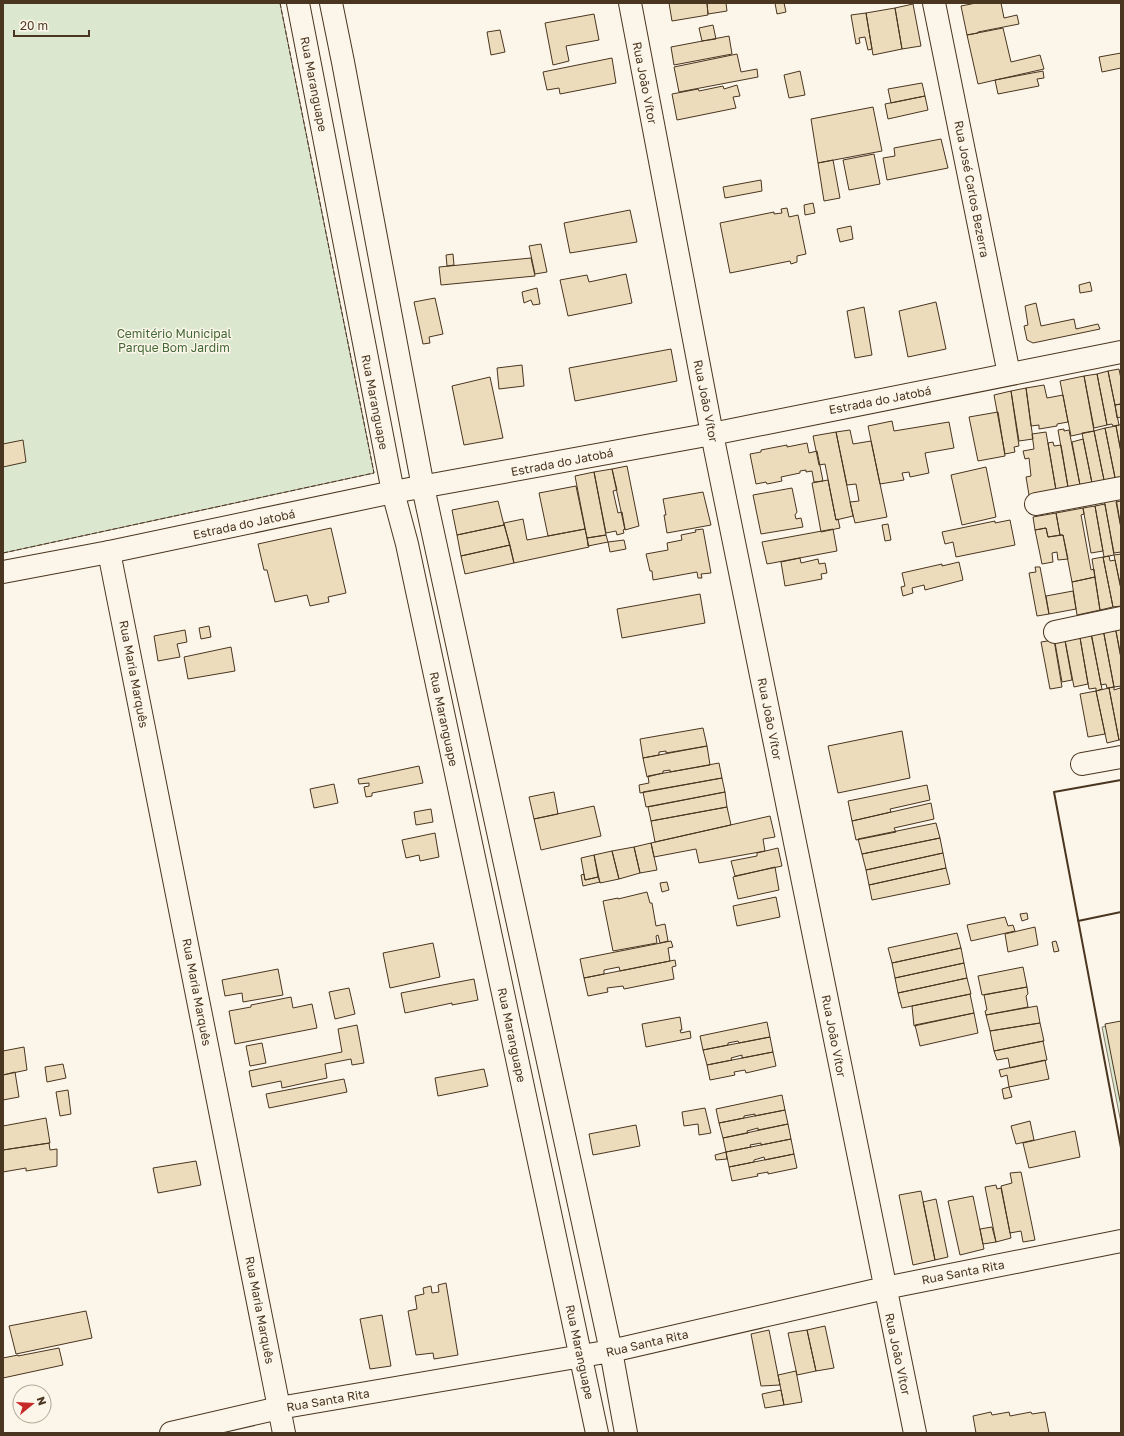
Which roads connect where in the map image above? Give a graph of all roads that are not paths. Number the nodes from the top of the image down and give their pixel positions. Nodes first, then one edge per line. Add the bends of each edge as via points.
1 (298, 3) edge
2 (331, 3) edge
3 (630, 3) edge
4 (934, 3) edge
5 (1121, 352) edge
6 (1009, 374) junction
7 (712, 434) junction
8 (423, 488) junction
9 (1121, 488) edge
10 (393, 492) junction
11 (1036, 504) dead end
12 (110, 552) junction
13 (3, 572) edge
14 (1121, 618) edge
15 (1055, 632) dead end
16 (1121, 757) edge
17 (1082, 764) dead end
18 (1121, 1241) edge
19 (885, 1288) junction
20 (611, 1351) junction
21 (581, 1356) junction
22 (279, 1408) junction
23 (171, 1433) edge
24 (284, 1433) edge
25 (597, 1433) edge
26 (626, 1433) edge
27 (915, 1433) edge

1 - 10 street, Rua Maranguape
2 - 8 street
3 - 7 street, Rua João Vítor
4 - 6 street, Rua José Carlos Bezerra
5 - 6 street, Estrada do Jatobá
6 - 7 street, Estrada do Jatobá
7 - 8 street, Estrada do Jatobá
7 - 19 street, Rua João Vítor
8 - 10 street, Estrada do Jatobá
8 - 20 street
9 - 11 street
10 - 12 street, Estrada do Jatobá
10 - 21 street, Rua Maranguape via 407,544
12 - 13 street, Estrada do Jatobá
12 - 22 street, Rua Maria Marquês
14 - 15 street
16 - 17 street
18 - 19 street, Rua Santa Rita
19 - 20 street, Rua Santa Rita
19 - 27 street, Rua João Vítor
20 - 21 street, Rua Santa Rita
20 - 26 street
21 - 22 street, Rua Santa Rita
21 - 25 street, Rua Maranguape
22 - 23 street, Rua Santa Rita
22 - 24 street, Rua Maria Marquês

